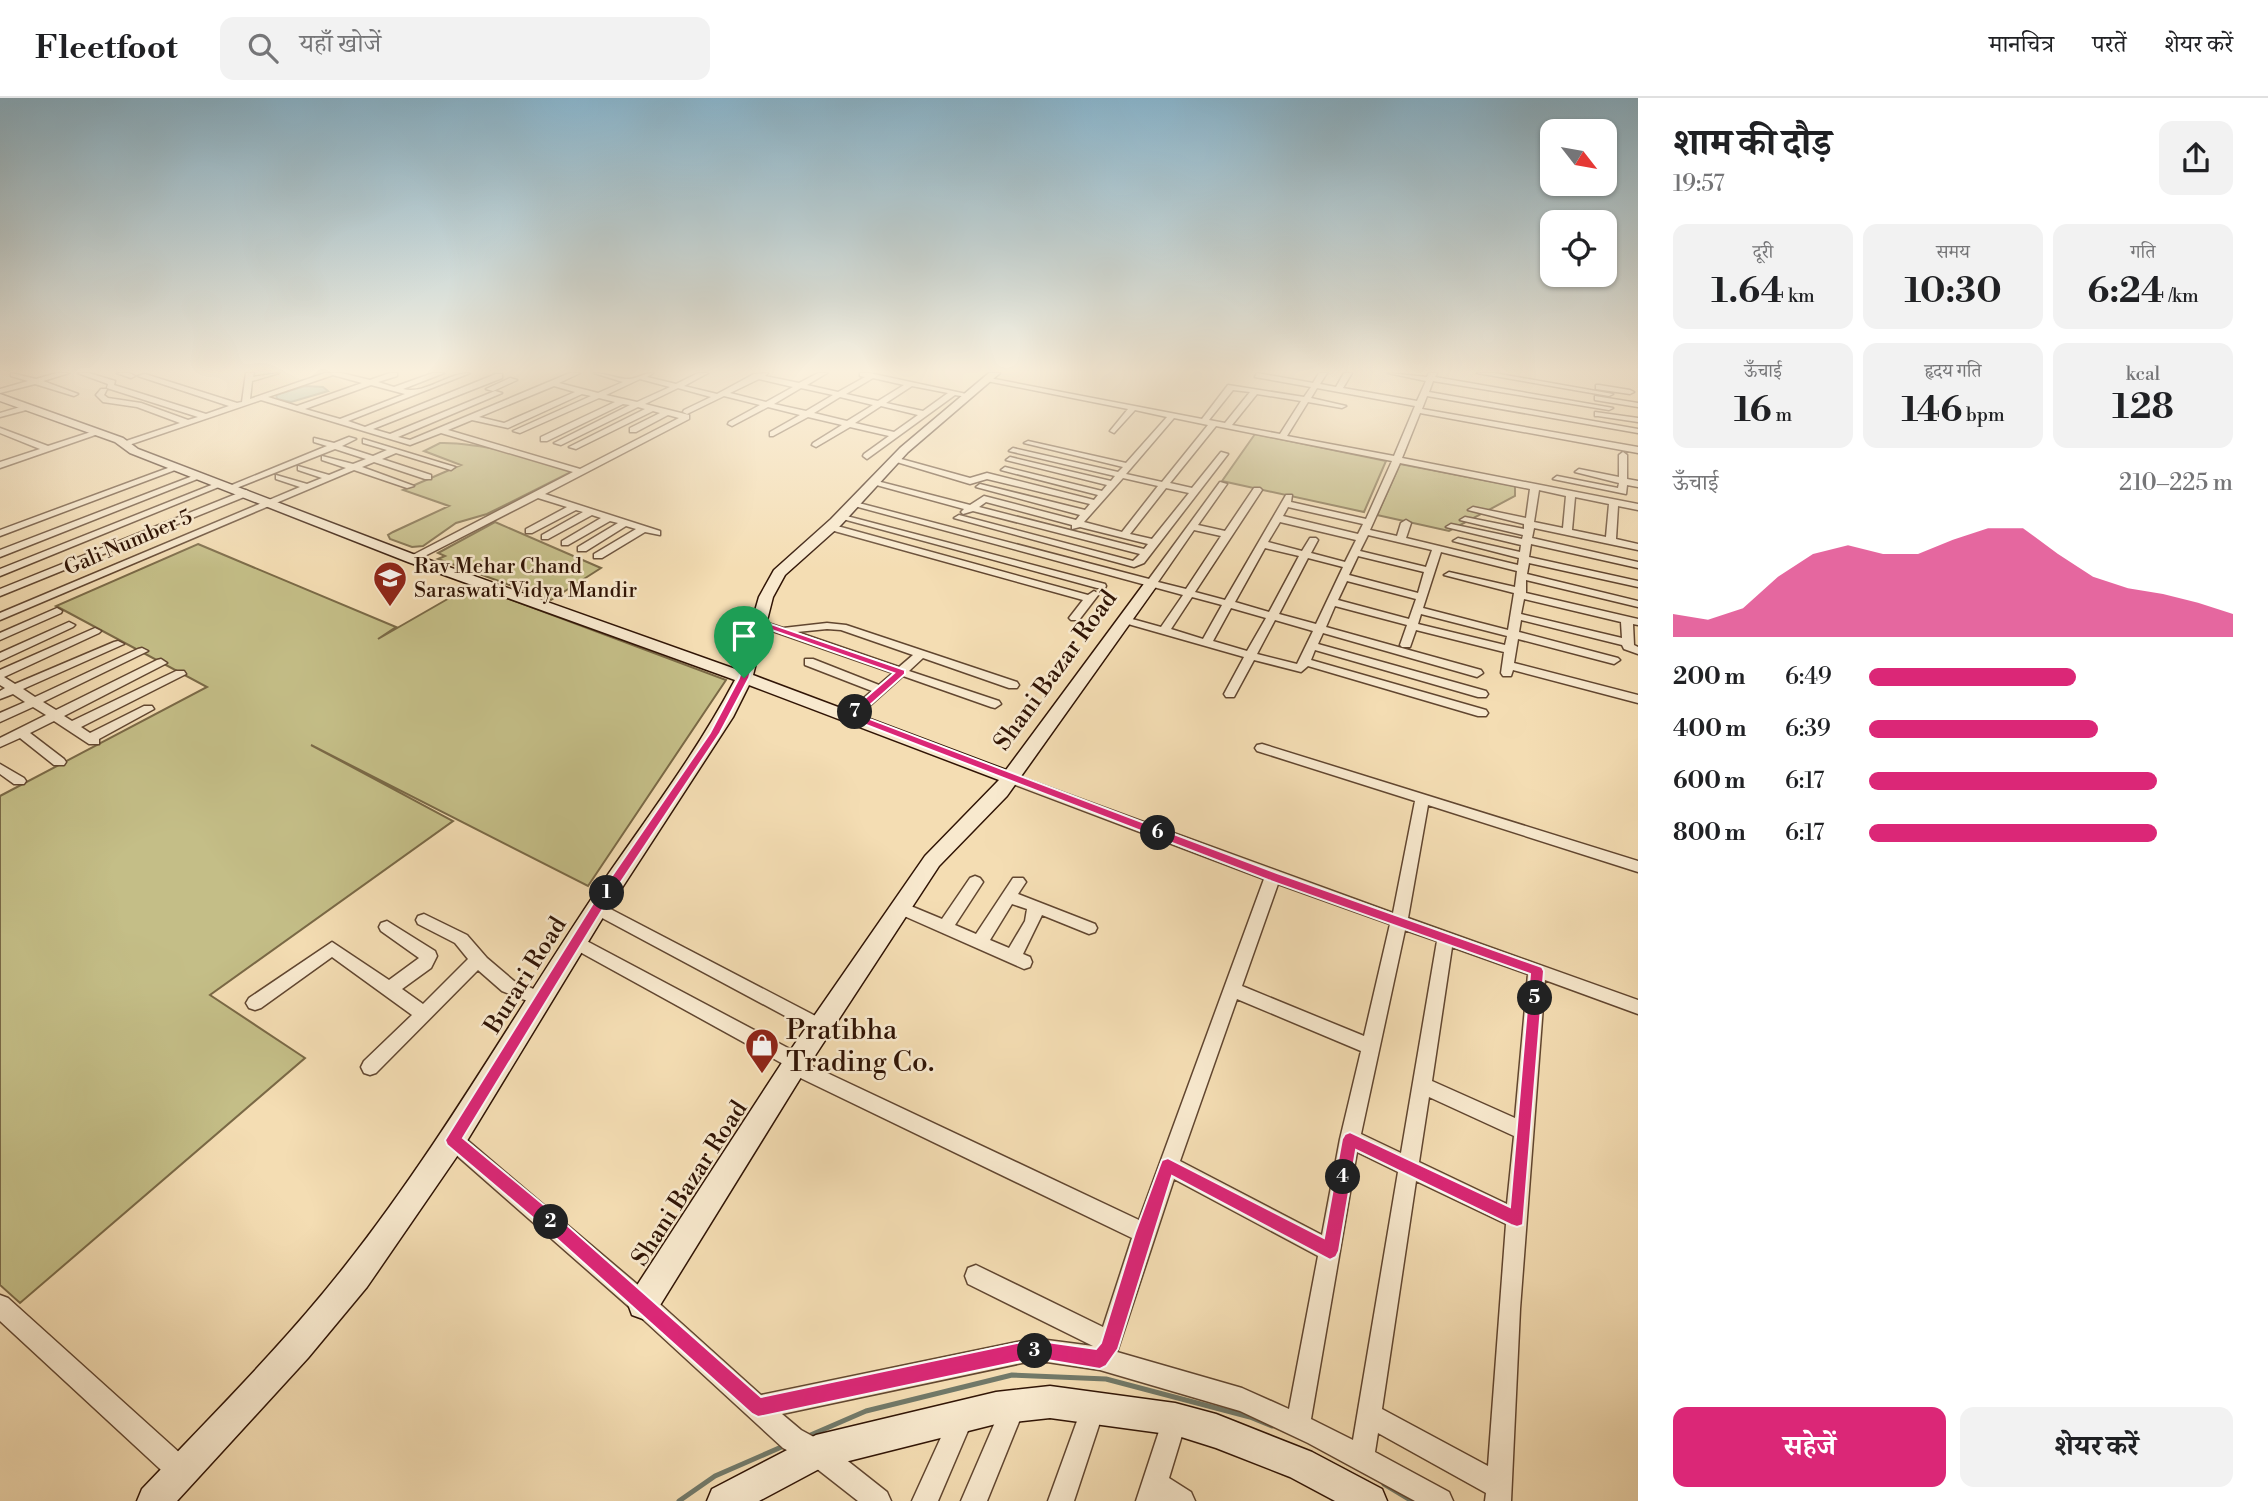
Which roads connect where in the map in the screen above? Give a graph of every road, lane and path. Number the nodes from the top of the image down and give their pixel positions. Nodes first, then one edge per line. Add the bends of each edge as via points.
1 (22, 438) edge
2 (80, 438) edge
3 (112, 438) edge
4 (134, 438) edge
5 (351, 438) edge
6 (392, 438) edge
7 (424, 438) edge
8 (464, 438) edge
9 (567, 438) edge
10 (590, 438) edge
11 (646, 438) edge
12 (826, 438) edge
13 (890, 438) edge
14 (916, 438) edge
15 (1153, 438) edge
16 (1197, 438) edge
17 (1289, 438) edge
18 (1405, 438) edge
19 (1596, 438) edge
20 (317, 440) dead end
21 (366, 441) dead end
22 (30, 442) junction
23 (122, 442) junction
24 (558, 443) dead end
25 (1028, 443) dead end
26 (816, 445) dead end
27 (334, 446) junction
28 (573, 447) dead end
29 (12, 448) dead end
30 (298, 448) dead end
31 (47, 449) junction
32 (394, 450) junction
33 (1638, 450) edge
34 (1605, 452) dead end
35 (315, 454) junction
36 (1224, 454) dead end
37 (1623, 455) junction
38 (867, 456) dead end
39 (325, 458) dead end
40 (1638, 458) edge
41 (375, 459) junction
42 (894, 460) junction
43 (1396, 460) junction
44 (0, 465) edge
45 (1129, 466) junction
46 (178, 467) junction
47 (451, 467) dead end
48 (301, 468) dead end
49 (354, 468) junction
50 (1580, 468) dead end
51 (1004, 470) dead end
52 (270, 472) junction
53 (581, 472) junction
54 (1121, 475) junction
55 (201, 476) junction
56 (1623, 476) junction
57 (428, 477) dead end
58 (331, 478) junction
59 (1557, 479) dead end
60 (873, 482) junction
61 (1113, 484) junction
62 (1223, 484) dead end
63 (1638, 484) edge
64 (227, 485) junction
65 (1164, 485) junction
66 (410, 486) dead end
67 (308, 487) junction
68 (980, 487) dead end
69 (1535, 487) junction
70 (1257, 490) dead end
71 (1192, 491) junction
72 (1623, 492) junction
73 (246, 493) junction
74 (536, 494) junction
75 (1105, 494) junction
76 (1571, 494) junction
77 (272, 503) junction
78 (1097, 503) junction
79 (1618, 504) junction
80 (574, 507) junction
81 (1638, 507) edge
82 (971, 508) junction
83 (1473, 510) dead end
84 (591, 512) junction
85 (1088, 514) junction
86 (841, 516) junction
87 (608, 518) junction
88 (960, 518) junction
89 (1277, 518) junction
90 (36, 520) junction
91 (1465, 520) dead end
92 (625, 523) junction
93 (1080, 523) junction
94 (1406, 523) dead end
95 (1192, 527) junction
96 (1451, 527) dead end
97 (948, 528) junction
98 (643, 529) junction
99 (1364, 530) junction
100 (59, 531) junction
101 (529, 531) dead end
102 (1527, 532) junction
103 (0, 533) edge
104 (657, 533) dead end
105 (1567, 533) junction
106 (1069, 534) junction
107 (1124, 535) junction
108 (1228, 535) junction
109 (545, 537) dead end
110 (81, 540) junction
111 (1313, 540) dead end
112 (1401, 540) junction
113 (934, 541) junction
114 (1458, 541) dead end
115 (1611, 542) junction
116 (565, 543) dead end
117 (1154, 543) junction
118 (1263, 544) junction
119 (1059, 545) junction
120 (1638, 547) edge
121 (1437, 548) junction
122 (582, 549) dead end
123 (105, 550) junction
124 (921, 552) junction
125 (1353, 552) junction
126 (1619, 552) dead end
127 (1146, 553) junction
128 (0, 554) edge
129 (1305, 555) junction
130 (598, 556) dead end
131 (1638, 557) edge
132 (413, 559) junction
133 (132, 560) junction
134 (0, 561) edge
135 (1348, 565) junction
136 (1524, 565) junction
137 (1638, 565) edge
138 (14, 568) junction
139 (1431, 571) junction
140 (0, 573) edge
141 (1110, 574) junction
142 (1449, 575) dead end
143 (1343, 577) junction
144 (36, 578) junction
145 (1151, 584) junction
146 (1638, 584) edge
147 (1101, 586) junction
148 (61, 591) junction
149 (1188, 592) junction
150 (0, 593) edge
151 (1521, 594) junction
152 (1422, 597) junction
153 (1090, 599) junction
154 (1332, 602) junction
155 (1229, 603) junction
156 (1638, 604) edge
157 (1417, 610) junction
158 (57, 611) dead end
159 (1273, 614) junction
160 (1518, 616) junction
161 (0, 617) edge
162 (1075, 618) dead end
163 (1125, 620) junction
164 (759, 623) junction
165 (69, 625) dead end
166 (1412, 625) junction
167 (1320, 628) junction
168 (1632, 630) edge
169 (95, 631) dead end
170 (782, 631) junction
171 (1164, 631) junction
172 (1514, 634) junction
173 (0, 637) edge
174 (1206, 643) junction
175 (118, 644) dead end
176 (1406, 645) dead end
177 (1312, 646) junction
178 (1511, 650) junction
179 (142, 651) dead end
180 (1638, 651) edge
181 (921, 654) junction
182 (1251, 656) junction
183 (0, 657) edge
184 (1614, 660) dead end
185 (1305, 662) junction
186 (161, 663) dead end
187 (809, 663) dead end
188 (901, 672) junction
189 (1476, 673) dead end
190 (180, 674) dead end
191 (0, 678) edge
192 (744, 678) junction
193 (1013, 685) dead end
194 (13, 688) junction
195 (881, 690) junction
196 (1230, 694) dead end
197 (1482, 694) dead end
198 (0, 695) edge
199 (1638, 698) edge
200 (34, 701) junction
201 (995, 704) dead end
202 (148, 709) dead end
203 (1482, 713) dead end
204 (55, 715) junction
205 (851, 716) junction
206 (0, 718) edge
207 (73, 726) junction
208 (20, 733) junction
209 (0, 743) edge
210 (1262, 748) dead end
211 (59, 762) dead end
212 (0, 768) edge
213 (1010, 778) junction
214 (19, 781) dead end
215 (1422, 799) junction
216 (1638, 867) edge
217 (1273, 876) junction
218 (975, 882) dead end
219 (597, 908) junction
220 (901, 908) junction
221 (1044, 909) dead end
222 (424, 920) dead end
223 (1399, 922) junction
224 (387, 927) dead end
225 (945, 927) junction
226 (1089, 928) dead end
227 (1445, 939) junction
228 (575, 942) junction
229 (979, 943) junction
230 (478, 960) junction
231 (1537, 971) junction
232 (390, 989) junction
233 (1232, 989) junction
234 (540, 999) junction
235 (254, 1003) dead end
236 (1638, 1007) edge
237 (424, 1014) junction
238 (821, 1027) junction
239 (1371, 1047) junction
240 (796, 1064) junction
241 (370, 1067) dead end
242 (1421, 1085) junction
243 (1524, 1131) junction
244 (1350, 1139) junction
245 (453, 1140) junction
246 (1168, 1165) junction
247 (1408, 1167) junction
248 (1517, 1219) junction
249 (1144, 1233) junction
250 (1330, 1251) junction
251 (976, 1276) dead end
252 (643, 1304) junction
253 (0, 1306) edge
254 (1105, 1351) junction
255 (1014, 1406) junction
256 (1093, 1407) junction
257 (765, 1413) junction
258 (1369, 1415) junction
259 (962, 1416) junction
260 (1175, 1419) junction
261 (1298, 1426) junction
262 (804, 1446) junction
263 (1362, 1459) junction
264 (182, 1472) junction
265 (1152, 1492) edge
266 (1499, 1494) edge
267 (729, 1500) edge
268 (154, 1501) edge
269 (877, 1501) edge
270 (925, 1501) edge
271 (974, 1501) edge
272 (1061, 1501) edge
273 (1182, 1501) edge
274 (1370, 1501) edge
275 (1440, 1501) edge

1 - 22 street
2 - 31 street
3 - 23 street
4 - 23 street
5 - 27 street
6 - 7 street via 411,443
8 - 53 street
9 - 24 street
10 - 28 street
11 - 53 street
12 - 26 street
13 - 38 street
14 - 42 street, Burari Road
15 - 45 street
16 - 65 street
17 - 43 street
18 - 43 street
19 - 33 street
20 - 27 street
21 - 32 street
22 - 29 street
22 - 31 street
23 - 46 street
25 - 45 street
27 - 35 street
27 - 41 street
30 - 35 street
31 - 44 street
32 - 41 street, Gali Number 5
32 - 47 street
34 - 37 street
35 - 52 street
36 - 71 street
37 - 40 street
37 - 56 street
39 - 49 street
41 - 49 street, Gali Number 5
41 - 57 street
42 - 60 street, Burari Road
42 - 78 street via 970,481 987,476
43 - 69 street
43 - 99 street
45 - 54 street
46 - 55 street
46 - 90 street
48 - 58 street
49 - 58 street, Gali Number 5
49 - 66 street
50 - 56 street
51 - 75 street
52 - 64 street
52 - 67 street
53 - 74 street
54 - 61 street
54 - 61 street via 1012,456
54 - 65 street
55 - 64 street
55 - 100 street
56 - 63 street
56 - 72 street
58 - 67 street, Gali Number 5
59 - 72 street
60 - 82 street
60 - 86 street, Burari Road
61 - 75 street
62 - 95 street
64 - 73 street
64 - 110 street
65 - 71 street
65 - 107 street
67 - 77 street, Gali Number 5
68 - 85 street
69 - 76 street
69 - 102 street
70 - 108 street
71 - 117 street
72 - 79 street
73 - 77 street
73 - 123 street
74 - 80 street
74 - 132 street
75 - 78 street
76 - 79 street
76 - 105 street
77 - 132 street
77 - 133 street, Gali Number 5
78 - 85 street
79 - 81 street
79 - 115 street
80 - 84 street
80 - 101 street
82 - 88 street
82 - 93 street via 984,499
82 - 106 street
83 - 102 street
84 - 87 street
84 - 109 street
85 - 93 street
86 - 97 street
86 - 113 street
86 - 124 street
86 - 164 street, Burari Road via 779,573
87 - 92 street
87 - 116 street
88 - 97 street
88 - 119 street
89 - 99 street
89 - 99 street via 1287,500
89 - 118 street
90 - 100 street
90 - 103 street
91 - 102 street
92 - 98 street
92 - 122 street
93 - 106 street
93 - 107 street
94 - 112 street
95 - 108 street
95 - 145 street
96 - 102 street
97 - 113 street
97 - 141 street
98 - 104 street
98 - 130 street
99 - 112 street
99 - 125 street
100 - 110 street
100 - 128 street
102 - 105 street
102 - 136 street
102 - 137 street
105 - 115 street
106 - 119 street
106 - 127 street
107 - 117 street
108 - 149 street
110 - 123 street
110 - 138 street
111 - 129 street
112 - 121 street
113 - 124 street
113 - 147 street
114 - 136 street
115 - 120 street
117 - 127 street
118 - 129 street
118 - 155 street
119 - 127 street via 1135,564
121 - 136 street
121 - 139 street
123 - 133 street
123 - 144 street
124 - 153 street
125 - 135 street
125 - 139 street
126 - 131 street
129 - 135 street
129 - 159 street
132 - 192 street
133 - 148 street, Gali Number 5
134 - 138 street
135 - 143 street
136 - 146 street
136 - 151 street
136 - 156 street
138 - 140 street
138 - 144 street
139 - 152 street
141 - 145 street
141 - 147 street
142 - 151 street
143 - 152 street
143 - 154 street
144 - 148 street
144 - 150 street
145 - 149 street
145 - 163 street, Shani Bazar Road
147 - 153 street
148 - 161 street, Gali Number 5
149 - 155 street
149 - 171 street
151 - 160 street
151 - 168 street
152 - 157 street
153 - 162 street
154 - 166 street
154 - 167 street
155 - 159 street
155 - 174 street
157 - 166 street
157 - 172 street
158 - 173 street
159 - 167 street
159 - 182 street
160 - 168 street
160 - 172 street
163 - 171 street
163 - 213 street, Shani Bazar Road
164 - 170 street
164 - 192 street, Burari Road
165 - 183 street
166 - 176 street
166 - 178 street
167 - 177 street
167 - 189 street
168 - 180 street via 1629,648
169 - 191 street
170 - 181 street via 842,627
170 - 188 street
171 - 174 street
172 - 178 street
172 - 184 street
174 - 182 street
175 - 194 street
177 - 185 street
177 - 197 street
178 - 199 street via 1508,669
179 - 200 street
181 - 188 street
181 - 193 street
182 - 185 street via 1296,668
182 - 196 street
185 - 203 street
186 - 204 street
187 - 195 street
188 - 195 street
188 - 201 street
190 - 207 street
191 - 194 street
192 - 205 street
192 - 219 street, Burari Road via 715,733
194 - 198 street
194 - 200 street
195 - 205 street
200 - 204 street
200 - 206 street
202 - 207 street via 92,740
204 - 207 street
204 - 208 street
205 - 213 street
208 - 209 street
208 - 211 street
210 - 215 street
212 - 214 street
213 - 217 street
213 - 220 street, Shani Bazar Road via 932,861
215 - 216 street
215 - 223 street
217 - 223 street
217 - 233 street
218 - 225 street
219 - 228 street, Burari Road
219 - 238 street
220 - 225 street
220 - 238 street, Shani Bazar Road
221 - 226 street
222 - 230 street via 461,939
223 - 227 street
223 - 239 street
224 - 232 street via 429,956
225 - 229 street
227 - 231 street
227 - 242 street
228 - 234 street, Burari Road
228 - 240 street
229 - 229 street via 1014,889 1036,906 1018,959
230 - 234 street via 508,986
230 - 237 street
231 - 236 street
231 - 243 street
232 - 235 street via 332,947
232 - 237 street
233 - 239 street
233 - 246 street
234 - 245 street, Burari Road
237 - 241 street
238 - 240 street, Shani Bazar Road
239 - 244 street
240 - 249 street
240 - 252 street, Shani Bazar Road
242 - 243 street
242 - 247 street
243 - 248 street
244 - 247 street
244 - 250 street
245 - 252 street
245 - 264 street, Burari Road via 347,1287
246 - 249 street
246 - 250 street
247 - 248 street
247 - 258 street
248 - 266 street
249 - 254 street
250 - 261 street
251 - 254 street
252 - 257 street
253 - 264 street
254 - 257 street via 1022,1352
254 - 261 street via 1242,1400
255 - 256 street via 1050,1402
255 - 259 street
255 - 271 street
256 - 260 street
256 - 272 street
257 - 262 street
258 - 263 street
258 - 266 street
259 - 262 street
259 - 270 street
260 - 265 street
260 - 274 street via 1261,1447
261 - 263 street
262 - 267 street
262 - 269 street
263 - 275 street
264 - 268 street, Burari Road
265 - 273 street

